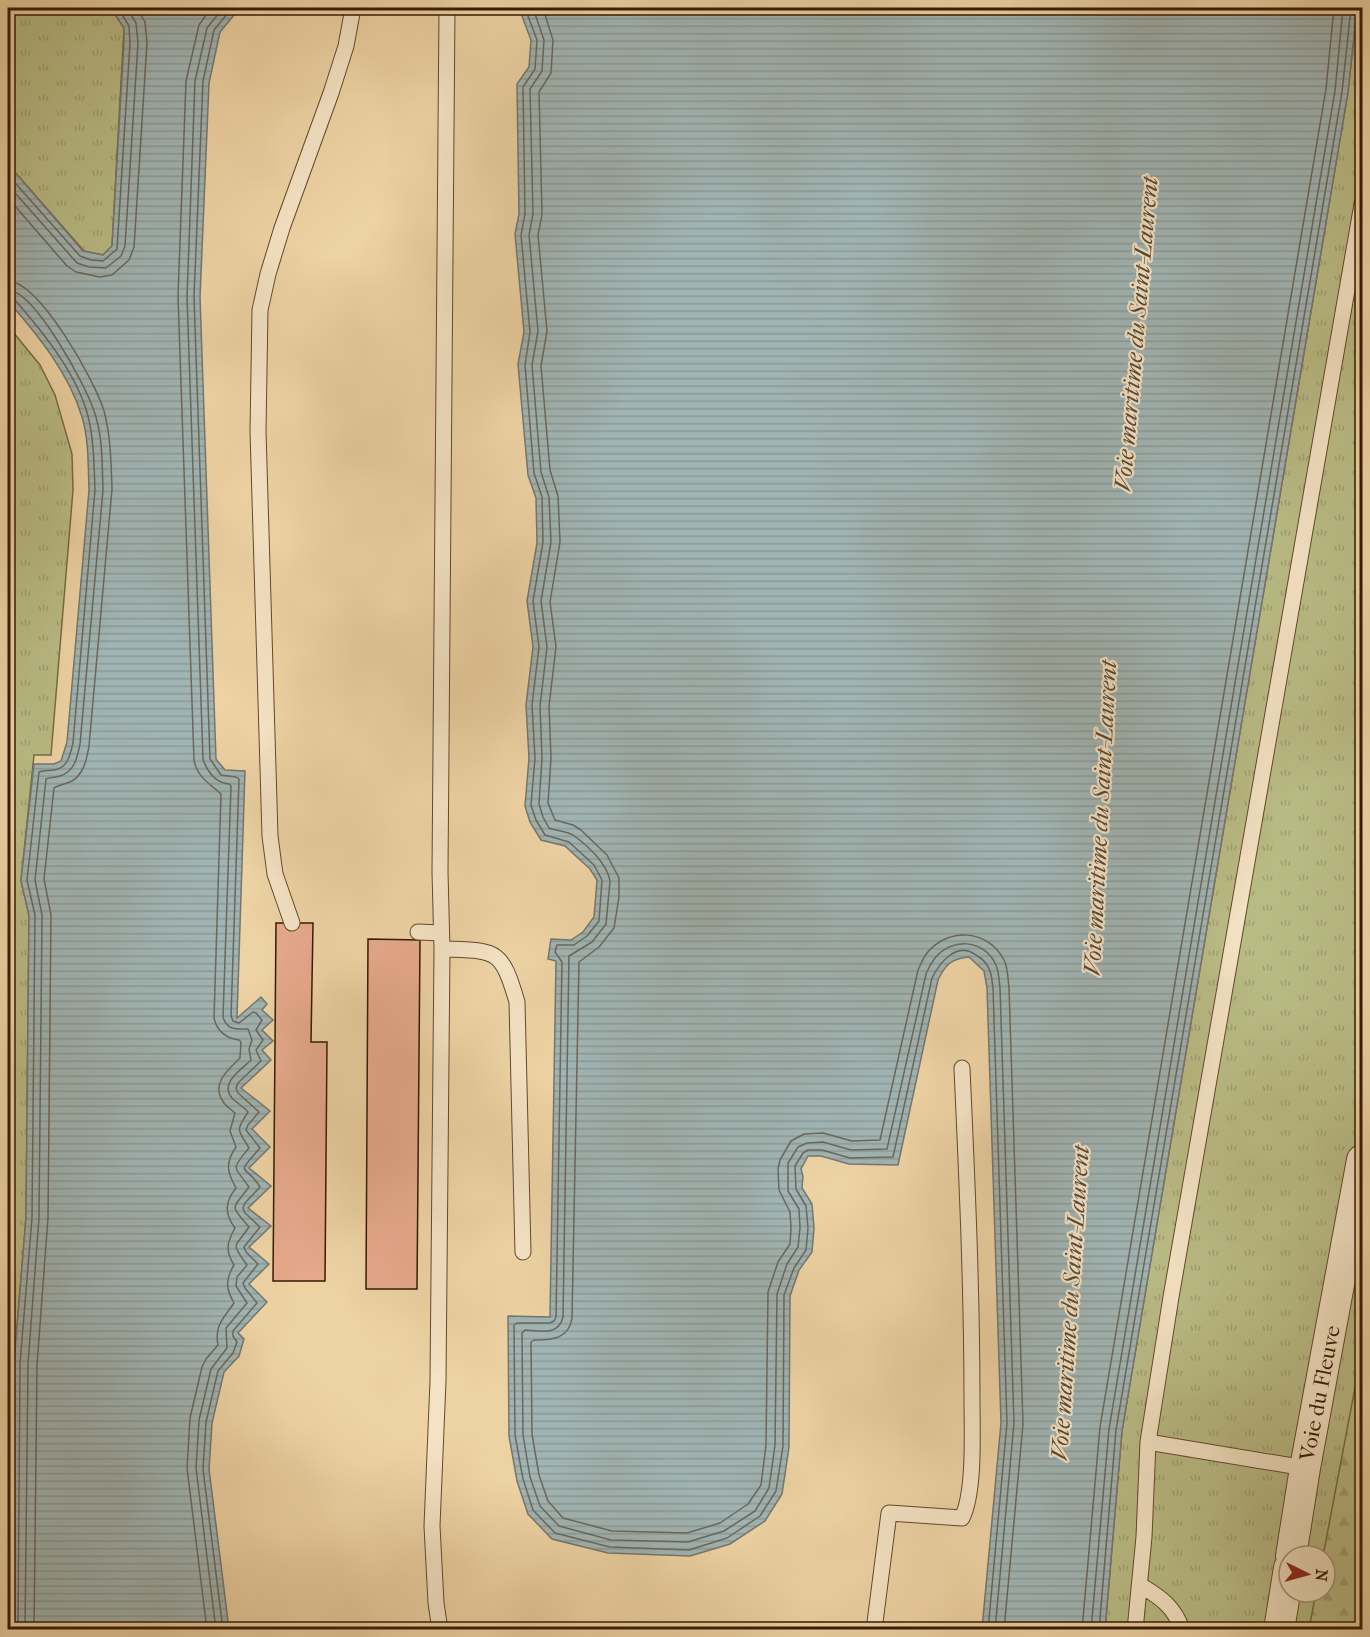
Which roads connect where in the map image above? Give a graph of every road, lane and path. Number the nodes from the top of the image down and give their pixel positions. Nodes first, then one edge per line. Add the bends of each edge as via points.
1 (353, 8) edge
2 (447, 8) edge
3 (1362, 204) edge
4 (292, 923) dead end
5 (418, 932) dead end
6 (441, 933) junction
7 (442, 949) junction
8 (962, 1068) dead end
9 (1362, 1160) edge
10 (523, 1252) dead end
11 (1148, 1442) junction
12 (1305, 1468) junction
13 (1293, 1544) edge
14 (1140, 1585) junction
15 (1283, 1604) edge
16 (440, 1629) edge
17 (874, 1629) edge
18 (1135, 1629) edge
19 (1182, 1629) edge
20 (1279, 1629) edge

1 - 4 lane via 332,93 282,228 260,310 258,431 270,836 275,874
2 - 6 lane
3 - 11 lane
5 - 6 lane
6 - 7 lane
7 - 10 lane via 492,953 504,964 517,1002
7 - 16 lane via 438,1381 432,1527
8 - 17 lane via 972,1356 972,1450 967,1508 962,1518 889,1513
9 - 12 street, Voie du Fleuve
11 - 12 lane
11 - 14 lane
12 - 13 street, Voie du Fleuve
14 - 18 lane
14 - 19 lane via 1162,1598 1174,1611
15 - 20 street

